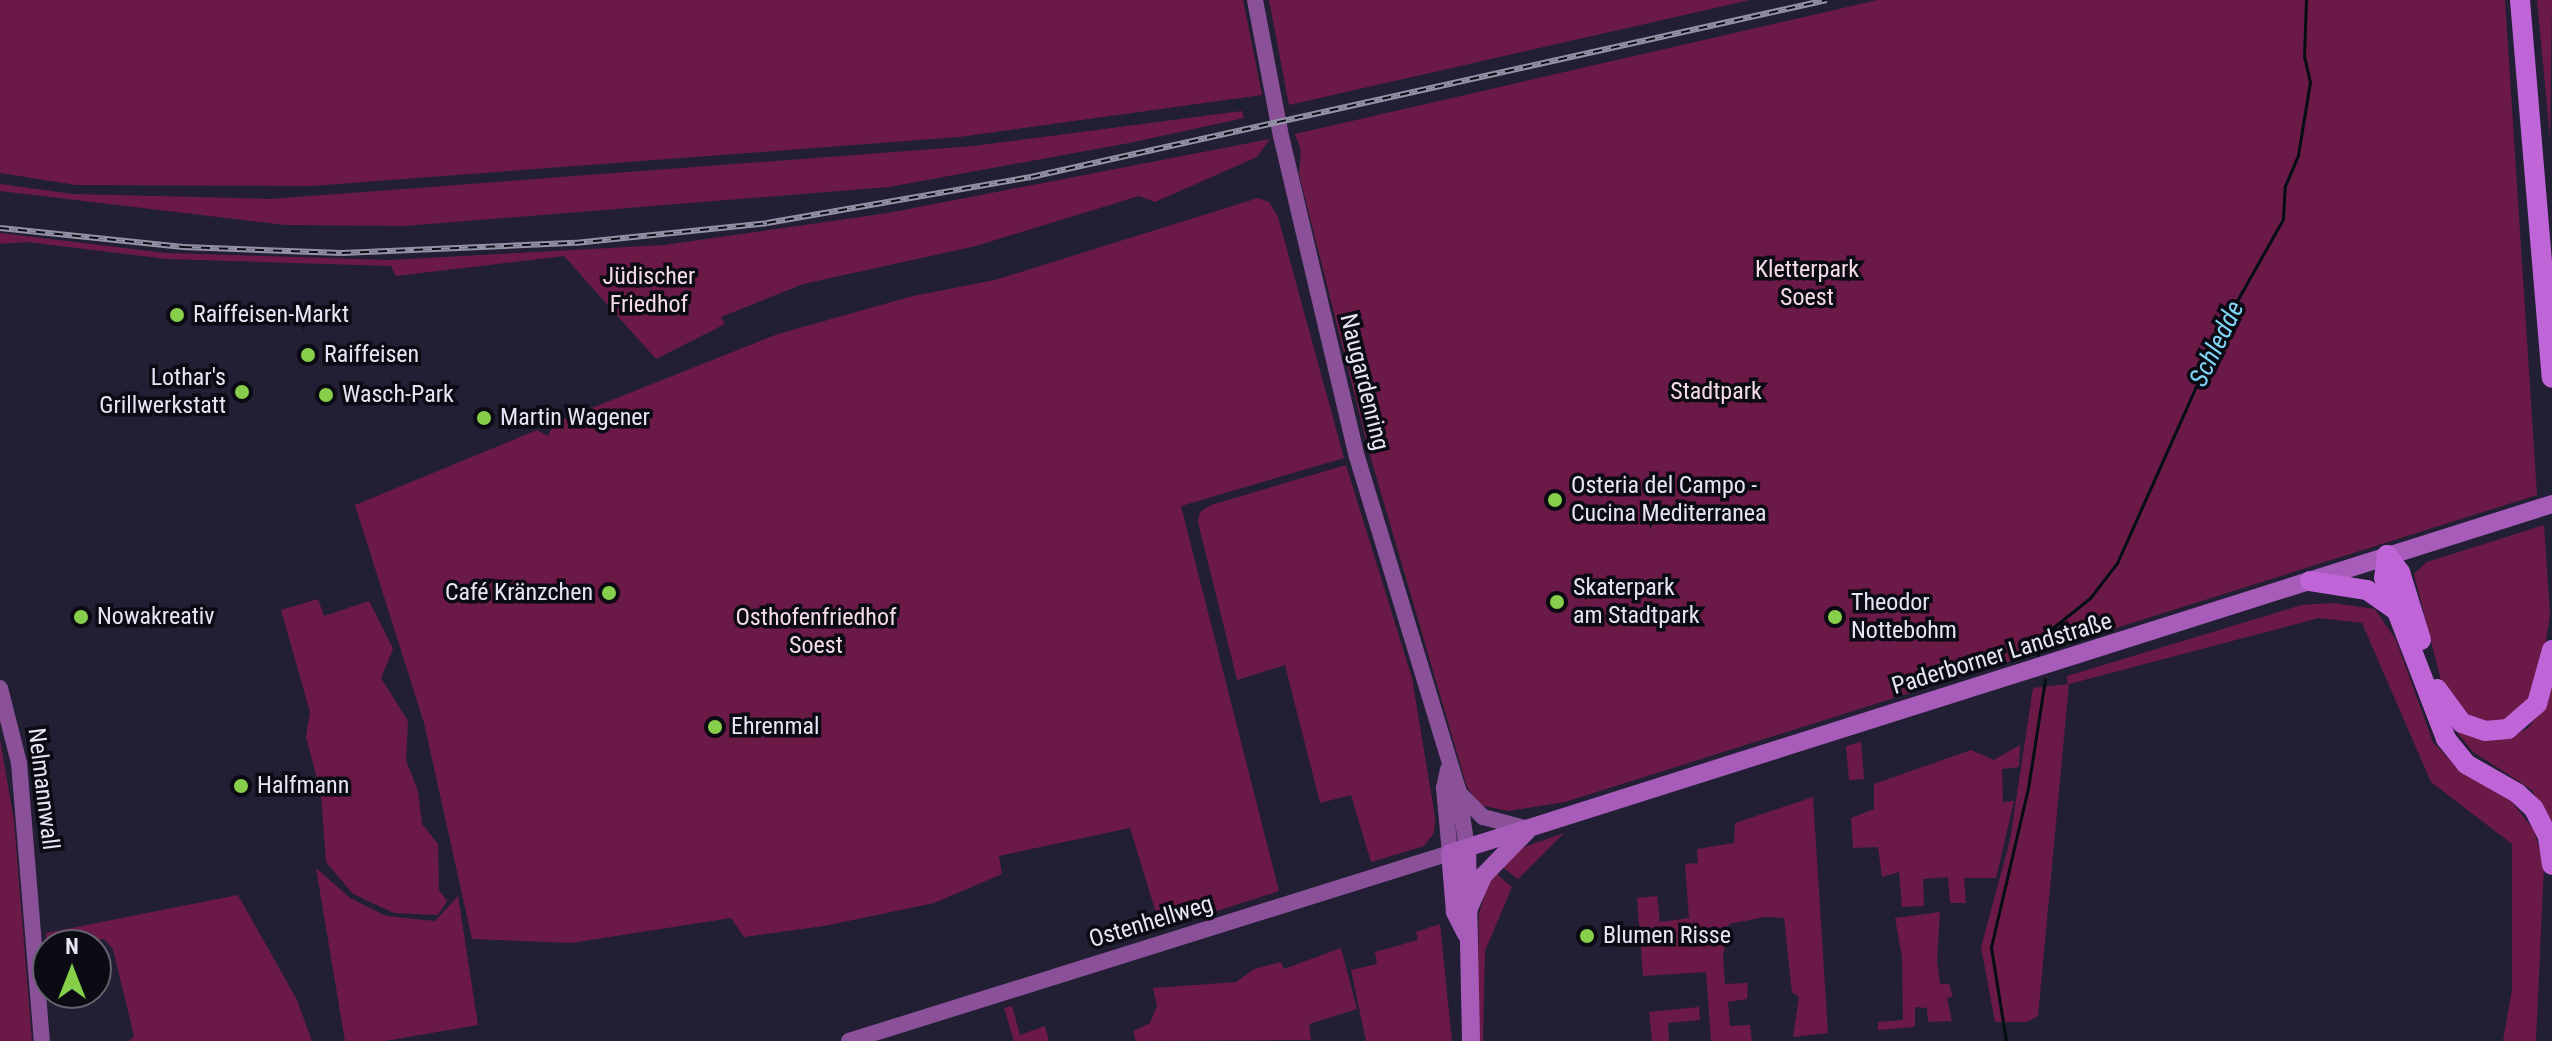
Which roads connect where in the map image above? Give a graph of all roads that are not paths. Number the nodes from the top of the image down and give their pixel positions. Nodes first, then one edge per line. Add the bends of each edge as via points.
1 (1255, 0) edge
2 (2520, 0) edge
3 (2528, 92) junction
4 (2552, 202) edge
5 (2552, 378) edge
6 (2552, 504) edge
7 (2387, 555) junction
8 (2310, 581) junction
9 (2396, 610) junction
10 (2552, 650) edge
11 (0, 688) edge
12 (1448, 769) junction
13 (1458, 789) junction
14 (1529, 829) junction
15 (1458, 851) junction
16 (2552, 865) edge
17 (1468, 910) junction
18 (1466, 934) junction
19 (42, 1041) edge
20 (849, 1041) edge
21 (1471, 1041) edge

1 - 12 main road, Naugardenring via 1281,136 1357,457 1432,698
2 - 3 highway
3 - 4 highway via 2537,103
3 - 5 highway
6 - 7 main road, Paderborner Landstraße
7 - 8 main road, Paderborner Landstraße
7 - 9 highway via 2384,578
7 - 10 highway via 2400,572 2440,698 2462,723 2485,731 2520,723 2541,695
8 - 9 highway via 2367,590
8 - 14 main road, Paderborner Landstraße
9 - 16 highway via 2446,739 2466,764 2534,809 2548,837
11 - 19 main road, Nelmannwall via 19,763
12 - 13 main road, Naugardenring
12 - 15 main road, Naugardenring via 1444,788
13 - 14 main road via 1483,817
13 - 15 main road, Naugardenring
14 - 15 main road, Paderborner Landstraße
14 - 17 main road via 1484,875
15 - 17 main road
15 - 18 main road via 1455,912
15 - 20 main road, Ostenhellweg
17 - 18 main road
18 - 21 main road

